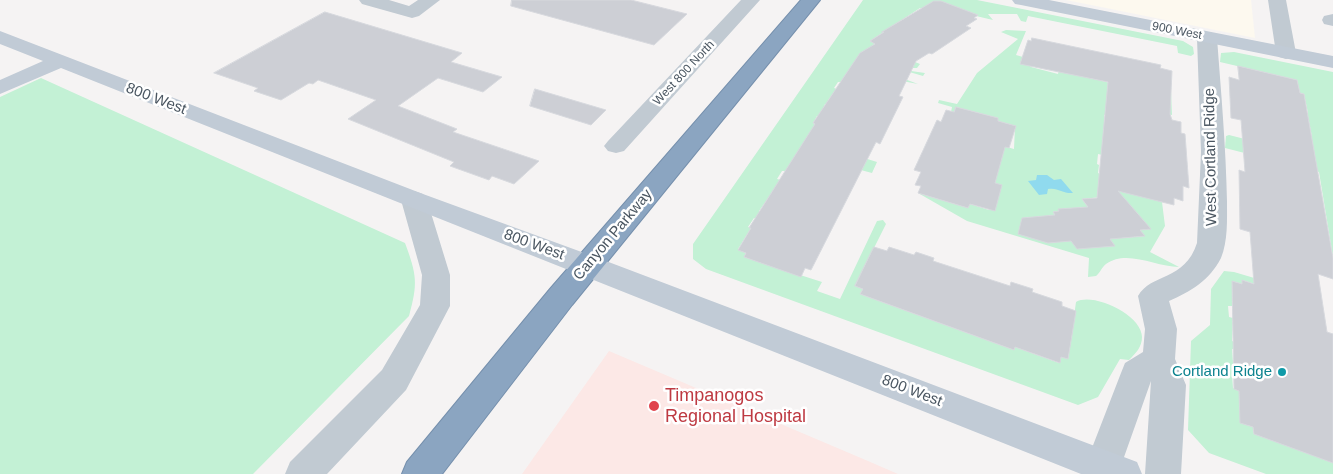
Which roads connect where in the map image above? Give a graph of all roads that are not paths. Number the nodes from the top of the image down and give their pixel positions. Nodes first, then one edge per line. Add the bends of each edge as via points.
1 (368, 0) edge
2 (431, 0) edge
3 (751, 0) edge
4 (811, 0) edge
5 (1021, 0) edge
6 (1277, 0) edge
7 (0, 37) edge
8 (1207, 38) junction
9 (1286, 53) junction
10 (60, 61) junction
11 (1333, 62) edge
12 (0, 88) edge
13 (616, 146) dead end
14 (414, 200) junction
15 (588, 264) junction
16 (1159, 359) junction
17 (1113, 470) edge
18 (304, 474) edge
19 (420, 474) edge
20 (1164, 474) edge

1 - 2 street via 412,12
3 - 13 street, West 800 North
4 - 15 highway, Canyon Parkway
5 - 8 street, 900 West
6 - 9 street
7 - 10 street, 800 West
8 - 9 street, 900 West
8 - 16 street, West Cortland Ridge via 1214,224 1208,255 1197,269 1186,281 1153,296 1162,329
9 - 11 street, 900 West
10 - 12 street
10 - 14 street, 800 West
14 - 15 street, 800 West
14 - 18 street via 436,276 435,306 394,380
15 - 17 street, 800 West
15 - 19 highway, Canyon Parkway
16 - 17 street via 1137,373
16 - 20 street via 1169,385

